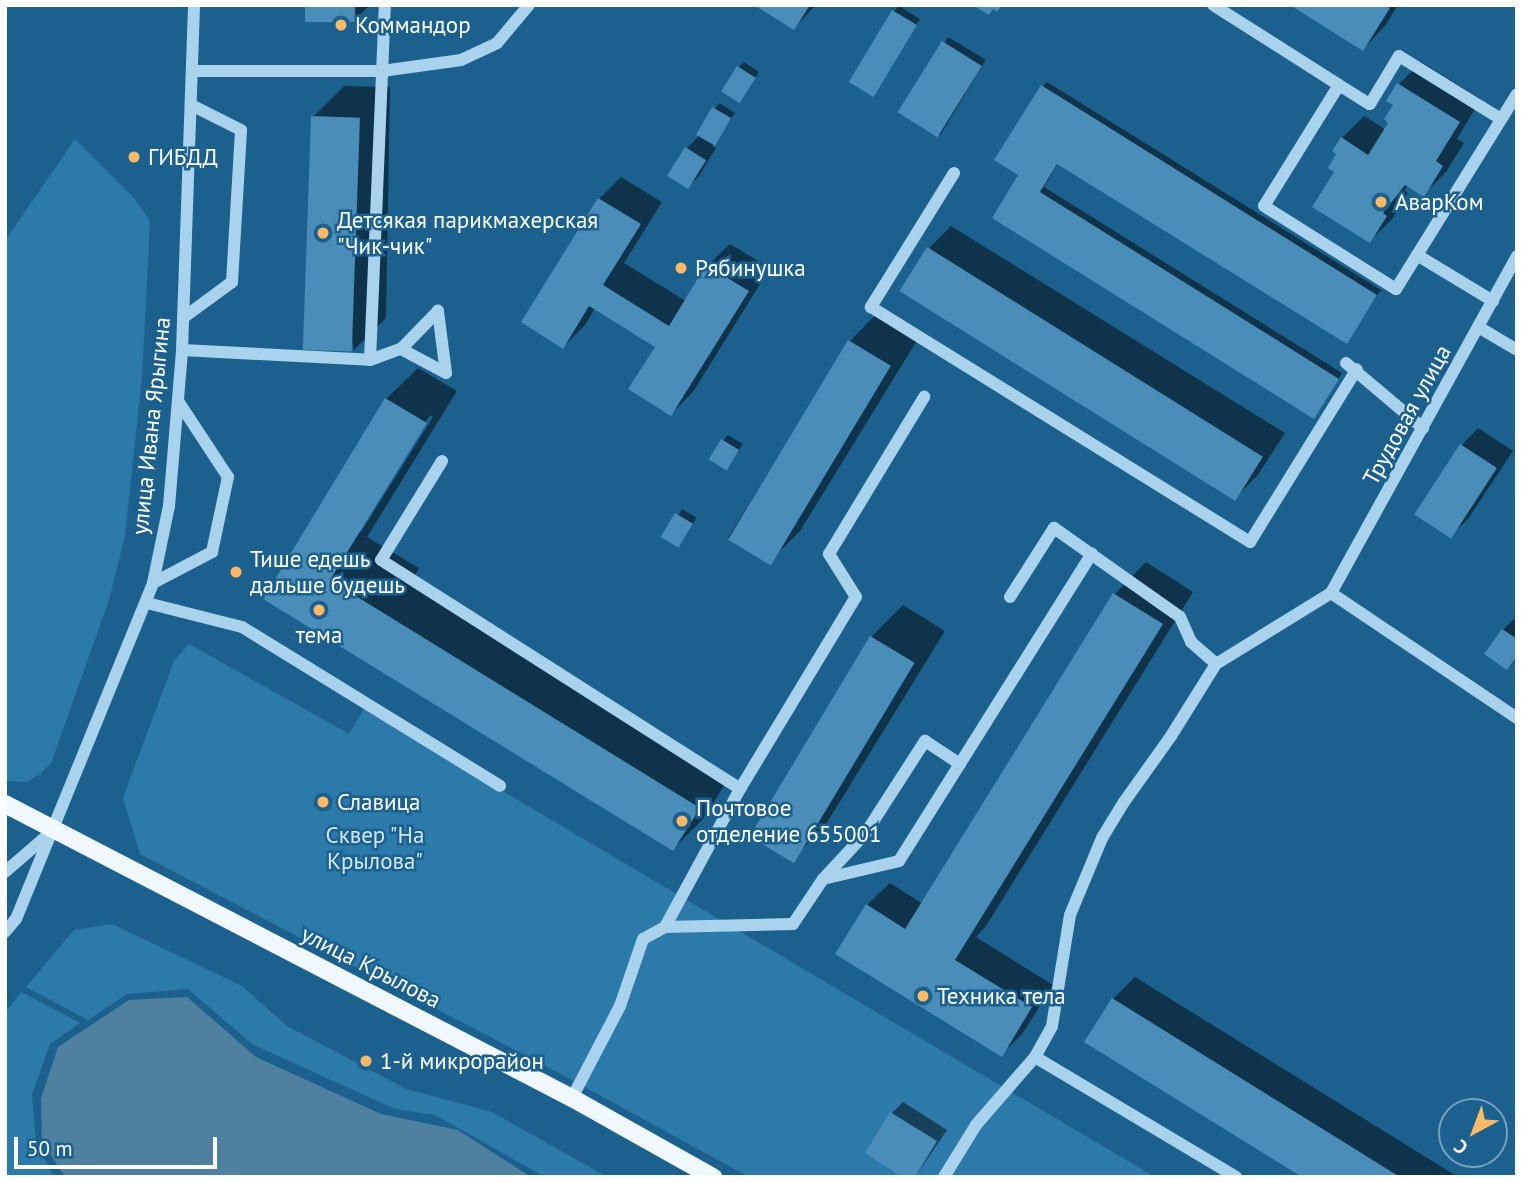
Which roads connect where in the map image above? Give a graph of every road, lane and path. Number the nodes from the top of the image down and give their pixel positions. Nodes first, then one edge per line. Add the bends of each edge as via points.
1 (194, 5) edge
2 (385, 5) edge
3 (529, 5) edge
4 (1213, 5) edge
5 (192, 71) junction
6 (382, 71) junction
7 (1339, 85) junction
8 (1517, 94) edge
9 (191, 105) junction
10 (1501, 119) junction
11 (954, 173) dead end
12 (1417, 255) junction
13 (1517, 256) edge
14 (1493, 301) junction
15 (183, 318) junction
16 (1480, 328) junction
17 (401, 349) junction
18 (182, 350) junction
19 (1517, 350) edge
20 (370, 360) junction
21 (924, 397) dead end
22 (178, 401) junction
23 (1423, 428) junction
24 (442, 461) dead end
25 (1092, 553) junction
26 (153, 583) junction
27 (1331, 593) junction
28 (1010, 597) dead end
29 (147, 603) junction
30 (1216, 664) junction
31 (1517, 718) edge
32 (960, 764) junction
33 (500, 786) dead end
34 (740, 789) junction
35 (5, 804) edge
36 (52, 831) junction
37 (5, 872) edge
38 (822, 879) junction
39 (665, 927) junction
40 (5, 932) edge
41 (1035, 1057) junction
42 (572, 1098) junction
43 (713, 1177) edge
44 (944, 1177) edge
45 (1236, 1177) edge

1 - 5 street, улица Ивана Ярыгина
2 - 6 street
3 - 6 street via 497,43 461,60
4 - 7 street
5 - 6 street
5 - 9 street, улица Ивана Ярыгина
6 - 20 street
7 - 10 street via 1370,104 1399,56
7 - 12 street via 1264,206 1396,289
8 - 10 street
9 - 15 street, улица Ивана Ярыгина
9 - 15 street via 241,130 232,282
10 - 12 street
11 - 23 street via 871,307 1250,542 1352,366
12 - 14 street
13 - 14 street, Трудовая улица
14 - 16 street, Трудовая улица
15 - 18 street, улица Ивана Ярыгина
16 - 19 street
16 - 23 street, Трудовая улица
17 - 17 street via 446,373 438,311 411,340
17 - 20 street
18 - 20 street
18 - 22 street, улица Ивана Ярыгина
21 - 34 street via 829,554 856,597
22 - 26 street, улица Ивана Ярыгина via 169,506
22 - 26 street via 228,477 212,552
23 - 27 street, Трудовая улица
24 - 34 street via 381,560
25 - 28 street via 1054,528
25 - 30 street via 1180,617 1191,642
25 - 32 street
26 - 29 street, улица Ивана Ярыгина
27 - 30 street
27 - 31 street
29 - 33 street via 242,626
29 - 36 street, улица Ивана Ярыгина
30 - 41 street via 1102,838 1070,915 1052,1026
32 - 38 street via 899,861
32 - 38 street via 925,741 865,834
34 - 39 street
35 - 36 main road, улица Крылова
36 - 37 street
36 - 40 street, улица Ивана Ярыгина via 16,919
36 - 42 main road, улица Крылова
38 - 39 street via 793,924
39 - 42 street via 643,939 620,1006
41 - 44 street via 976,1125
41 - 45 street
42 - 43 main road, улица Крылова

